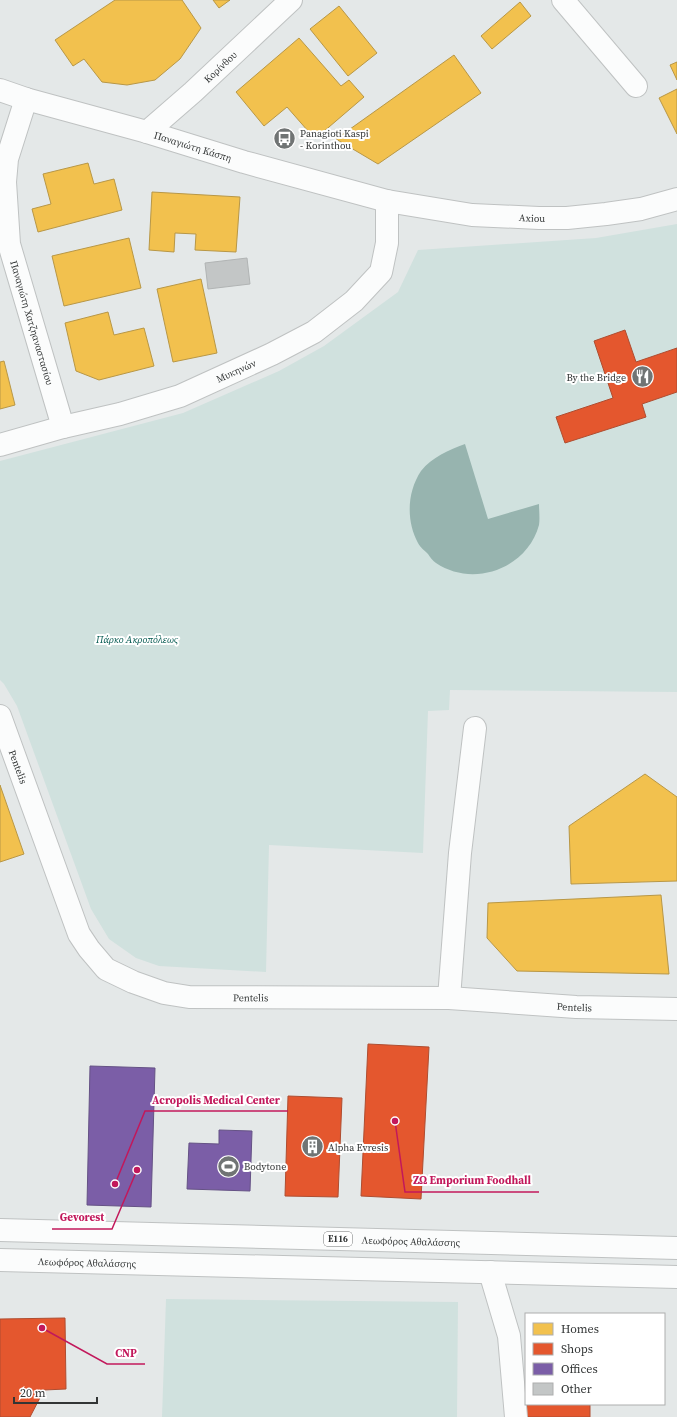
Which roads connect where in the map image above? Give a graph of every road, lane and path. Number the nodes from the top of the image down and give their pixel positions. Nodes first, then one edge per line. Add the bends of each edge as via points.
1 (291, 0) edge
2 (563, 0) edge
3 (636, 86) dead end
4 (0, 90) edge
5 (26, 99) junction
6 (147, 132) junction
7 (677, 199) edge
8 (387, 201) junction
9 (4, 244) edge
10 (63, 427) junction
11 (0, 445) edge
12 (0, 716) edge
13 (475, 728) dead end
14 (449, 998) junction
15 (677, 1009) edge
16 (0, 1230) edge
17 (677, 1248) edge
18 (0, 1260) edge
19 (490, 1272) junction
20 (677, 1277) edge
21 (516, 1417) edge

1 - 6 street, Κορίνθου
2 - 3 street
4 - 5 street, Παναγιώτη Κάσπη
5 - 6 street, Παναγιώτη Κάσπη
5 - 9 street, Παναγιώτη Χατζηαναστασίου via 7,159
6 - 8 street, Παναγιώτη Κάσπη via 244,162
7 - 8 street, Axiou via 641,209 567,218 472,215
8 - 10 street, Μυκηνών via 387,242 381,272 354,301 314,332 180,396 120,414
9 - 10 street, Παναγιώτη Χατζηαναστασίου
10 - 11 street, Μυκηνών
12 - 14 street, Pentelis via 79,934 88,949 106,969 164,993 189,996
13 - 14 street via 460,853
14 - 15 street, Pentelis via 576,1007
16 - 17 street, Λεωφόρος Αθαλάσσης / E116
18 - 19 street, Λεωφόρος Αθαλάσσης
19 - 20 street, Λεωφόρος Αθαλάσσης
19 - 21 street via 510,1336

